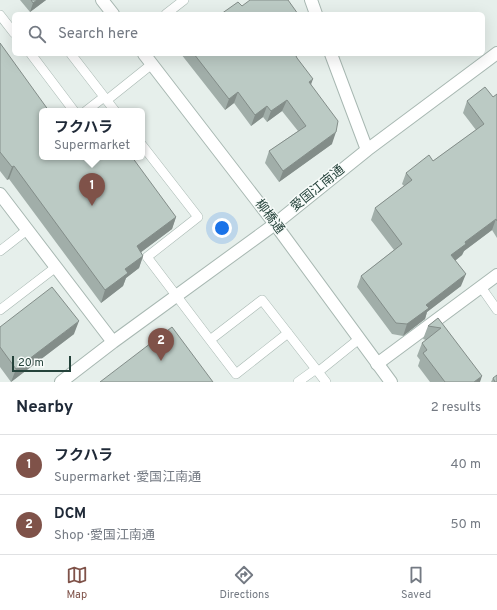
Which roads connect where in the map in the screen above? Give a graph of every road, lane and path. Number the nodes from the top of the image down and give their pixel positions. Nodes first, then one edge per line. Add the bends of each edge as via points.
1 (102, 0) edge
2 (184, 0) edge
3 (311, 0) edge
4 (111, 12) edge
5 (169, 12) edge
6 (315, 12) edge
7 (0, 15) edge
8 (12, 30) edge
9 (497, 53) edge
10 (32, 56) edge
11 (73, 56) edge
12 (146, 56) edge
13 (332, 56) edge
14 (152, 64) junction
15 (106, 98) junction
16 (72, 108) edge
17 (91, 108) edge
18 (113, 108) edge
19 (145, 149) edge
20 (367, 150) junction
21 (1, 196) edge
22 (275, 224) junction
23 (27, 230) junction
24 (0, 251) edge
25 (56, 267) junction
26 (497, 275) edge
27 (481, 287) junction
28 (176, 296) junction
29 (0, 310) edge
30 (497, 310) edge
31 (288, 333) junction
32 (359, 339) junction
33 (210, 340) junction
34 (113, 342) junction
35 (377, 364) junction
36 (317, 370) junction
37 (61, 382) edge
38 (298, 382) edge
39 (326, 382) edge
40 (391, 382) edge

1 - 4 street
2 - 5 lane
3 - 6 street
7 - 8 lane
9 - 20 street, 愛国江南通
10 - 16 lane
11 - 15 lane
12 - 14 street, 柳橋通
13 - 20 street
14 - 15 lane
14 - 22 street, 柳橋通
15 - 17 lane
15 - 18 lane
19 - 28 lane via 198,218 147,257
20 - 22 street, 愛国江南通
21 - 23 street
22 - 28 street, 愛国江南通
22 - 32 street, 柳橋通
23 - 24 lane
23 - 25 street
25 - 29 lane
25 - 34 street
26 - 27 street
27 - 30 lane
27 - 35 street
28 - 33 lane
28 - 34 street, 愛国江南通
31 - 33 lane via 262,300
31 - 33 lane via 236,374
31 - 36 lane
32 - 35 street, 柳橋通
32 - 36 lane
34 - 37 street, 愛国江南通
35 - 40 street, 柳橋通
36 - 38 lane
36 - 39 lane

